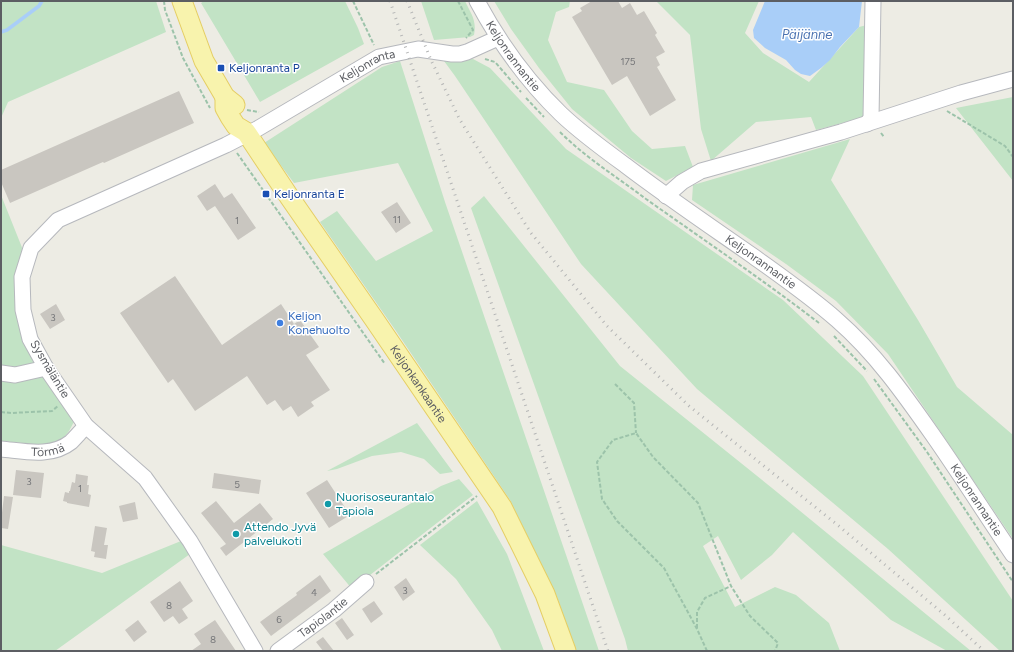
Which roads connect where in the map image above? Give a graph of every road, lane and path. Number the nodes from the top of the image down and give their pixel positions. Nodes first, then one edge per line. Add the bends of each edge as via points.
1 (164, 1) edge
2 (182, 1) edge
3 (353, 1) edge
4 (458, 1) edge
5 (477, 1) edge
6 (873, 1) edge
7 (498, 38) junction
8 (468, 45) junction
9 (379, 57) junction
10 (1013, 79) edge
11 (521, 92) dead end
12 (526, 98) dead end
13 (932, 102) junction
14 (212, 111) dead end
15 (547, 120) dead end
16 (867, 124) junction
17 (559, 131) dead end
18 (246, 133) junction
19 (230, 143) junction
20 (1013, 157) edge
21 (666, 196) junction
22 (822, 325) dead end
23 (833, 336) dead end
24 (46, 368) junction
25 (389, 370) dead end
26 (1, 372) edge
27 (614, 384) dead end
28 (67, 398) junction
29 (1, 412) edge
30 (86, 426) junction
31 (636, 433) junction
32 (1, 449) edge
33 (474, 490) dead end
34 (1013, 555) edge
35 (366, 582) joint
36 (1013, 582) edge
37 (731, 586) junction
38 (698, 629) junction
39 (255, 651) edge
40 (278, 651) edge
41 (566, 651) edge
42 (707, 651) edge
43 (775, 651) edge

1 - 14 path via 183,58
2 - 18 main road, Keljonkankaantie via 204,61 225,97 234,104 244,120
3 - 9 path
4 - 8 path via 473,30
5 - 7 street, Keljonrannantie
6 - 16 street via 871,118
7 - 8 street, Keljonranta
7 - 21 street, Keljonrannantie via 560,113 583,134
8 - 9 street, Keljonranta via 460,54 418,49
8 - 11 path via 484,58 495,62
9 - 18 street, Keljonranta
10 - 13 street
12 - 15 path
13 - 16 street
13 - 20 path via 1005,146
16 - 21 street via 701,171 682,182
17 - 22 path via 603,168
18 - 19 street, Sysmäläntie
18 - 41 main road, Keljonkankaantie via 502,507 545,594
19 - 24 street, Sysmäläntie via 58,220 31,248 22,277 23,310 30,338
19 - 25 path
21 - 34 street, Keljonrannantie via 789,282 820,306 865,348 905,395
23 - 36 path via 870,374
24 - 26 street via 15,374
24 - 28 street, Sysmäläntie
27 - 31 path via 634,403
28 - 29 path via 52,411
28 - 30 street, Sysmäläntie
30 - 32 street, Törmä via 58,450 42,453
30 - 39 street, Sysmäläntie via 145,478 190,541
31 - 37 path via 653,457 698,503
31 - 38 path via 613,440 597,462 602,499 617,521 664,568
33 - 35 path via 477,496
35 - 40 street, Tapiolantie via 334,610
37 - 38 path via 705,598 697,612
37 - 43 path via 750,616 778,642
38 - 42 path

